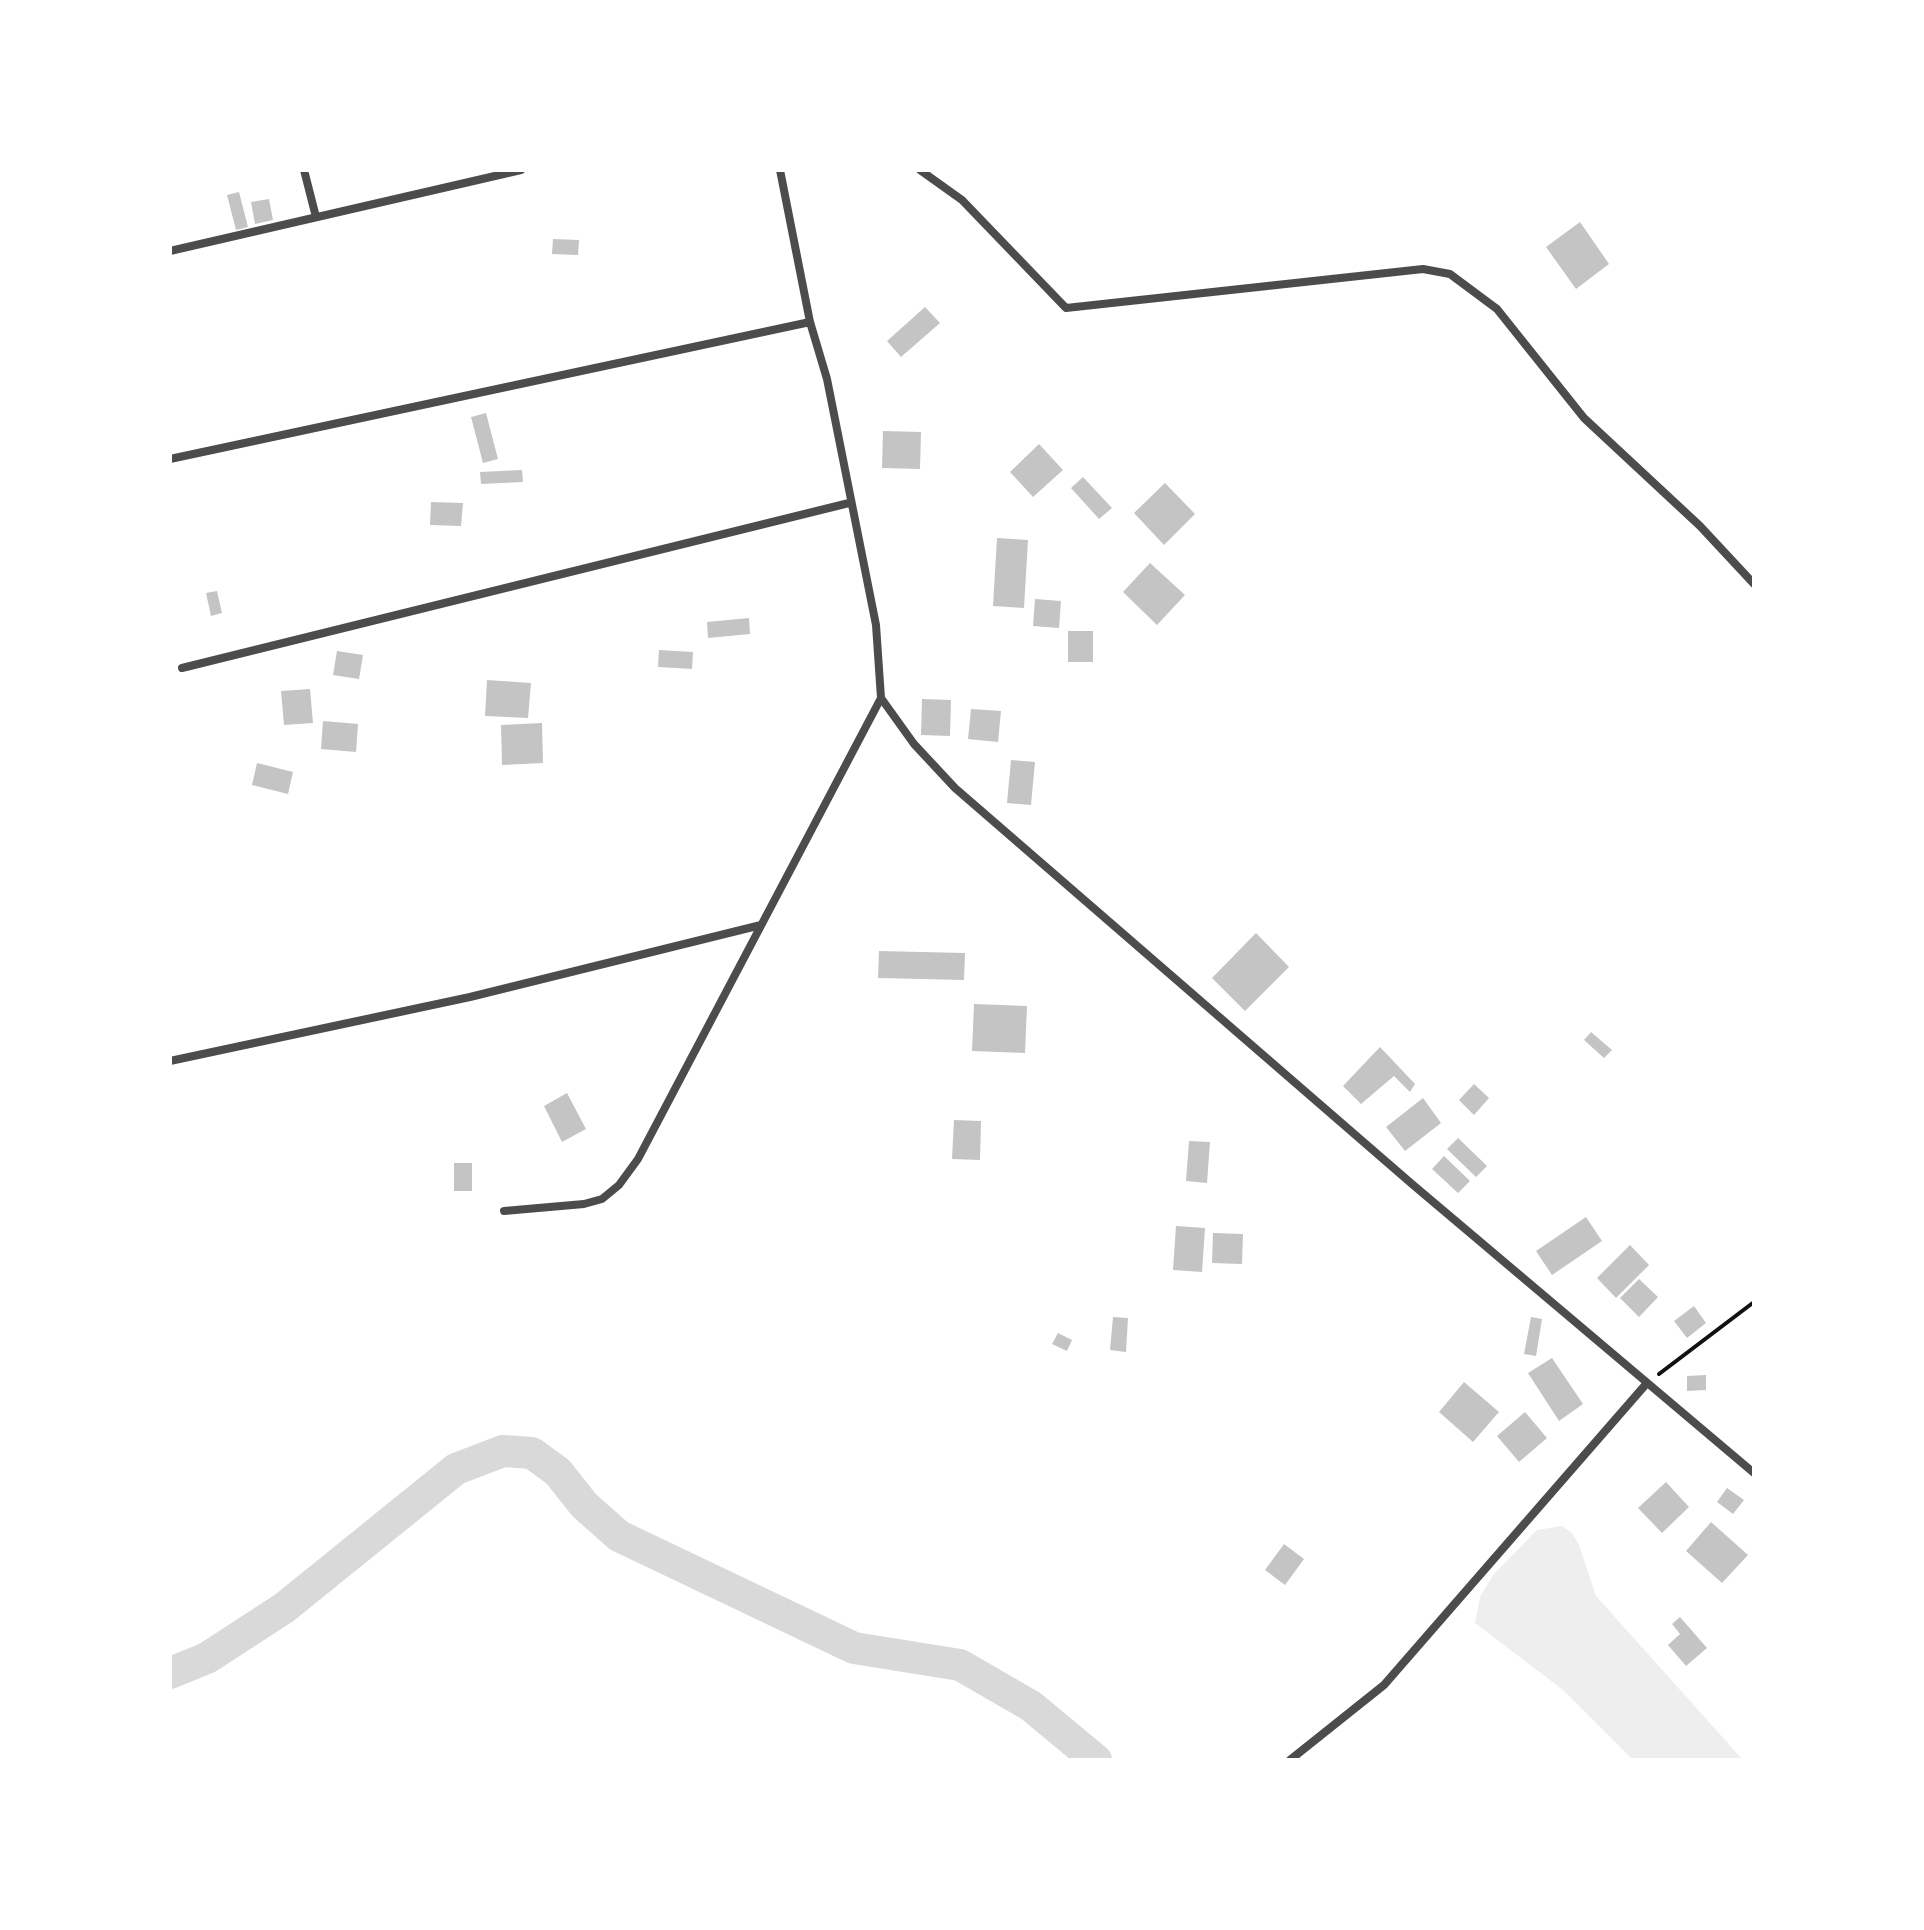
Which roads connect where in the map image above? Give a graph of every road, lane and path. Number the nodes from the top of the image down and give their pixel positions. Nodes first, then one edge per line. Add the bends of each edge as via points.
1 (304, 170) edge
2 (521, 170) edge
3 (780, 170) edge
4 (920, 170) edge
5 (316, 217) junction
6 (170, 251) edge
7 (810, 322) junction
8 (170, 459) edge
9 (850, 503) junction
10 (1754, 584) edge
11 (182, 668) dead end
12 (881, 698) junction
13 (761, 924) junction
14 (170, 1060) edge
15 (504, 1211) dead end
16 (1754, 1302) edge
17 (1647, 1383) junction
18 (1754, 1473) edge
19 (1290, 1760) edge

1 - 5 street
2 - 5 street
3 - 7 street
4 - 10 street via 962,200 1066,308 1423,270 1450,274 1496,309 1584,418
5 - 6 street
7 - 8 street
7 - 9 street
9 - 11 street
9 - 12 street via 876,625
12 - 13 street
12 - 17 street via 955,788
13 - 14 street via 470,997
13 - 15 street via 619,1184 584,1204
16 - 17 path
17 - 18 street
17 - 19 street via 1384,1684

